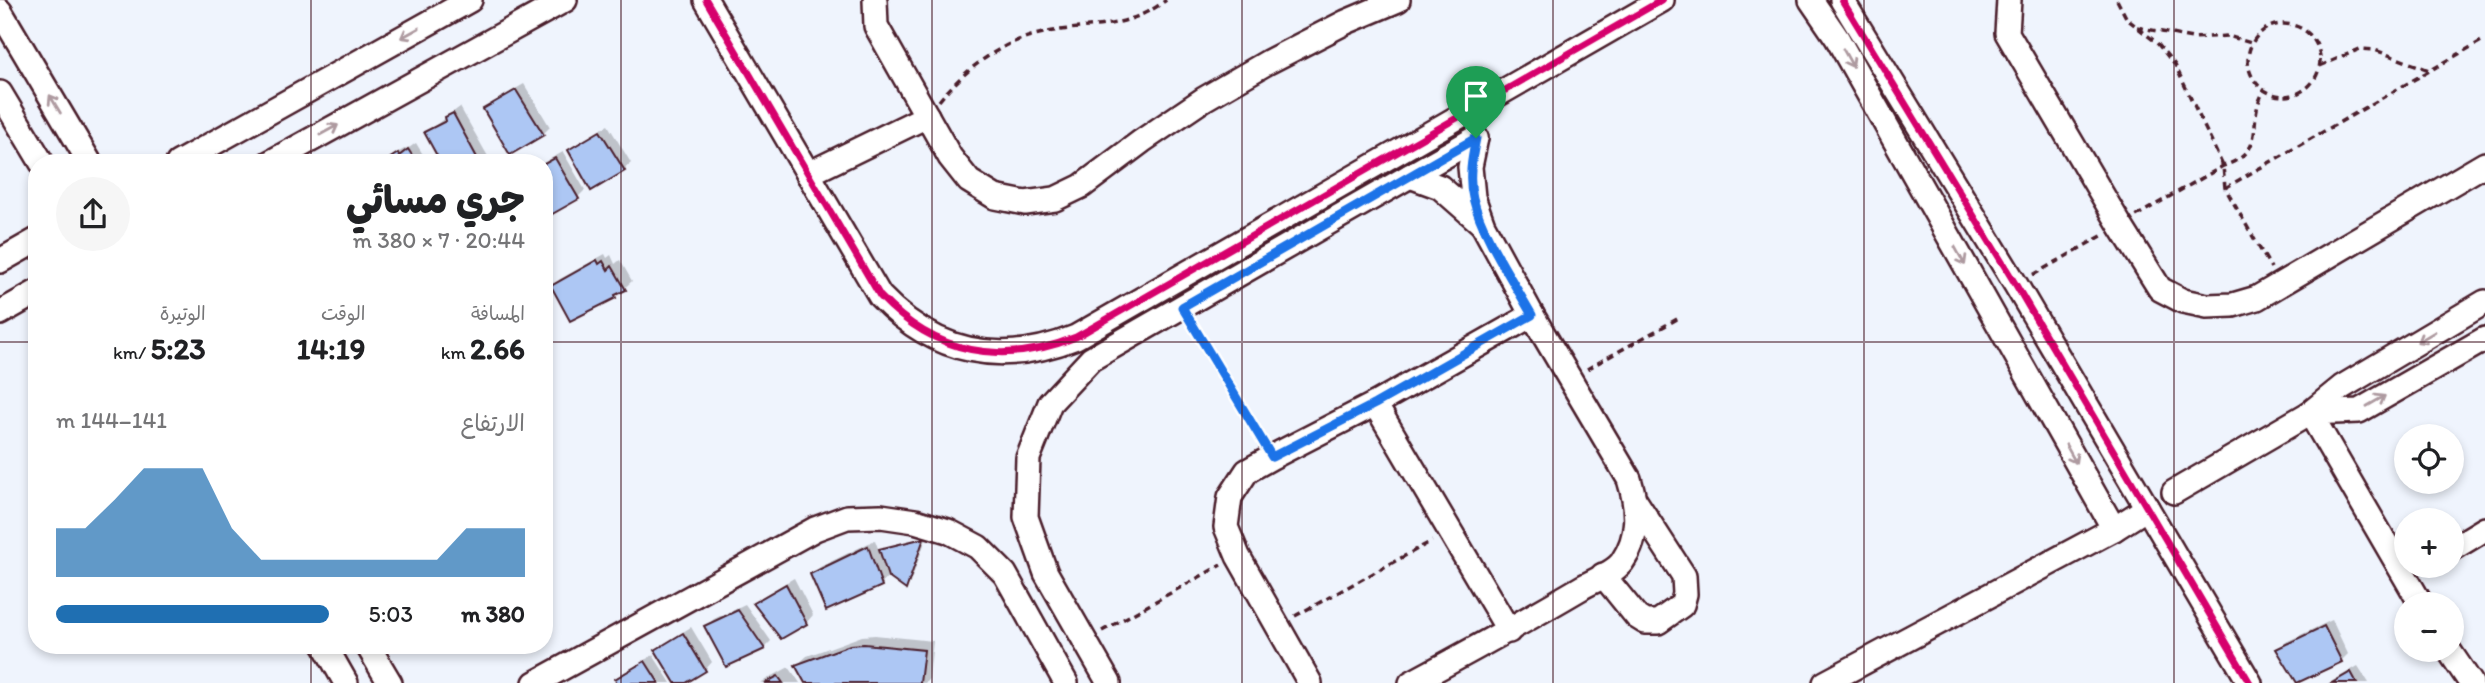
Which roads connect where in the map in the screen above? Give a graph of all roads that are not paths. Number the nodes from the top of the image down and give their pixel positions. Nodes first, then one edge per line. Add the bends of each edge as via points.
1 (470, 0) edge
2 (565, 0) edge
3 (706, 0) edge
4 (875, 0) edge
5 (1398, 0) edge
6 (1661, 0) edge
7 (1811, 0) edge
8 (1842, 0) edge
9 (2009, 0) edge
10 (0, 11) edge
11 (0, 93) edge
12 (927, 116) junction
13 (37, 154) edge
14 (85, 154) edge
15 (194, 154) edge
16 (285, 154) edge
17 (2485, 164) edge
18 (808, 174) junction
19 (1410, 176) junction
20 (1483, 225) junction
21 (28, 245) edge
22 (0, 261) edge
23 (28, 297) edge
24 (2485, 302) edge
25 (0, 313) edge
26 (1532, 315) junction
27 (2485, 339) edge
28 (1375, 404) junction
29 (2310, 413) junction
30 (2174, 492) dead end
31 (1636, 501) junction
32 (2147, 508) junction
33 (2114, 528) junction
34 (2485, 529) edge
35 (2394, 541) edge
36 (2464, 542) edge
37 (1603, 575) junction
38 (1509, 631) junction
39 (330, 654) edge
40 (373, 654) edge
41 (2457, 662) edge
42 (346, 683) edge
43 (390, 683) edge
44 (535, 683) edge
45 (1066, 683) edge
46 (1109, 683) edge
47 (1310, 683) edge
48 (1411, 683) edge
49 (1825, 683) edge
50 (2250, 683) edge
51 (2471, 683) edge

1 -> 15 street
16 -> 2 street
3 - 18 street
4 - 12 street via 876,26
5 - 12 street via 1346,22 1204,99 1082,186 1055,199 1024,203 995,197 969,181
6 - 18 street via 1076,337 1039,349 1000,353 961,348 909,322 880,296
7 -> 33 street
8 - 32 street
9 - 17 street via 2007,33 2160,289 2183,301 2207,306 2257,299
14 -> 10 street
11 - 13 street
12 - 18 street
19 - 20 street via 1440,187
19 - 20 street via 1476,138 1472,187
19 - 46 street via 1091,359 1050,403 1028,458 1026,517 1046,573
20 - 26 street
21 - 22 street
23 - 25 street
24 -> 29 street via 2342,387
26 - 28 street
26 - 31 street via 1629,479
29 -> 27 street via 2359,411
28 - 38 street
28 - 47 street via 1247,471 1230,497 1226,527 1238,556
29 - 30 street
29 - 35 street
31 - 37 street via 1631,545 1620,565
31 - 37 street via 1684,576 1682,605 1658,622 1646,622
32 - 33 street
32 - 50 street
33 - 49 street
34 - 36 street
37 - 38 street
38 - 48 street
39 - 42 street
40 - 43 street
41 - 51 street
44 - 45 street via 815,528 847,517 881,516 948,531 978,547 1005,574

